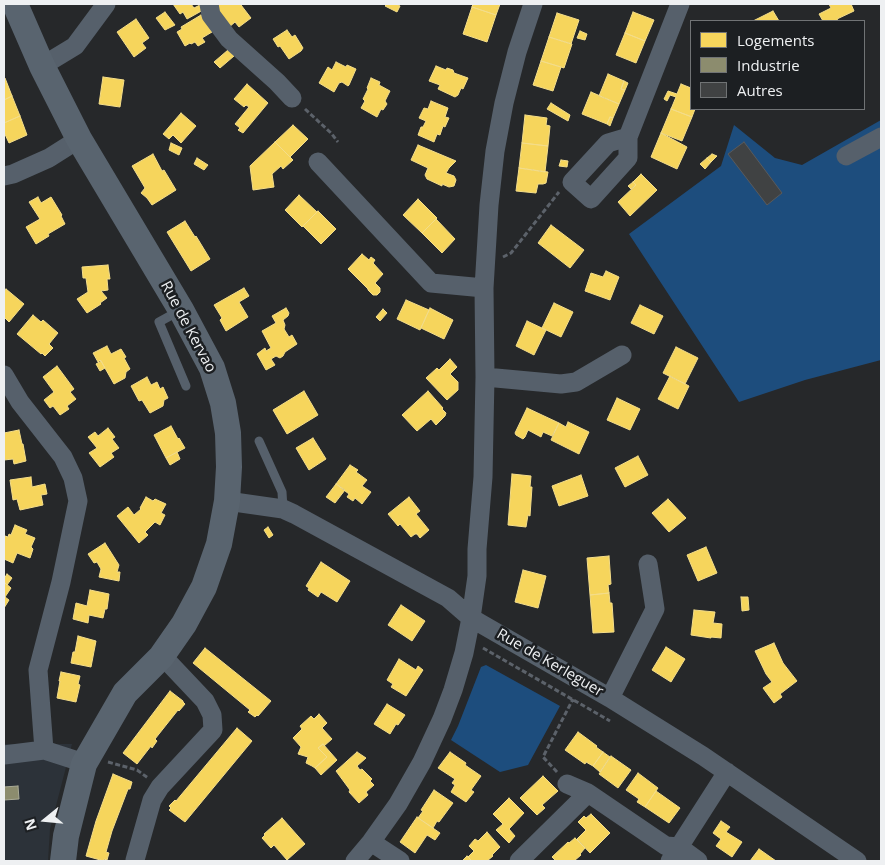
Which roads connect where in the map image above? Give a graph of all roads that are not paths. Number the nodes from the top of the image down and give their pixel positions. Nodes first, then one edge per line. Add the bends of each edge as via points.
1 (15, 4) edge
2 (106, 4) edge
3 (209, 4) edge
4 (533, 4) edge
5 (680, 4) edge
6 (42, 66) junction
7 (292, 98) road end
8 (628, 137) junction
9 (881, 137) edge
10 (79, 139) junction
11 (846, 156) dead end
12 (318, 162) dead end
13 (4, 176) edge
14 (484, 288) junction
15 (181, 310) junction
16 (622, 355) dead end
17 (4, 375) edge
18 (485, 377) junction
19 (186, 386) dead end
20 (259, 441) dead end
21 (227, 501) junction
22 (282, 509) junction
23 (648, 564) dead end
24 (471, 618) junction
25 (161, 656) junction
26 (610, 698) junction
27 (44, 750) junction
28 (4, 755) edge
29 (84, 764) junction
30 (727, 772) junction
31 (568, 784) road end
32 (588, 793) junction
33 (371, 842) junction
34 (675, 854) edge
35 (529, 858) edge
36 (134, 860) edge
37 (62, 861) edge
38 (355, 861) edge
39 (400, 861) edge
40 (698, 861) edge
41 (858, 861) edge

1 - 6 main road, Rue de Kervao
2 - 6 street via 75,46
3 - 7 street via 211,14 228,39
4 - 14 street via 517,52 495,151
5 - 8 street
6 - 10 main road, Rue de Kervao
8 - 8 street via 628,158 592,199 572,182 608,143
9 - 11 street
10 - 13 street via 49,158
10 - 15 main road, Rue de Kervao
12 - 14 street via 431,283
14 - 18 street
15 - 19 lane via 159,322
15 - 21 main road, Rue de Kervao via 212,368 223,403 228,433
16 - 18 street via 576,382 561,384
17 - 27 street via 20,402 63,457 78,501 38,670
18 - 24 street via 477,576
20 - 22 lane via 282,492
21 - 22 street, Rue de Kerleguer
21 - 25 main road, Rue de Kervao via 219,544 204,587 184,624
22 - 24 street, Rue de Kerleguer via 448,598
23 - 26 street via 655,608
24 - 26 street, Rue de Kerleguer
24 - 33 street via 464,653 442,719 398,804
25 - 29 main road, Rue de Kervao via 125,693
25 - 36 street via 205,701 212,715 213,730 160,787 152,800
26 - 30 street, Rue de Kerleguer
27 - 28 street
27 - 29 street
29 - 37 main road, Rue de Kervao
30 - 34 street
30 - 41 street, Rue de Kerleguer
31 - 32 street
32 - 34 street
32 - 35 street
33 - 38 street
33 - 39 street
34 - 40 street

